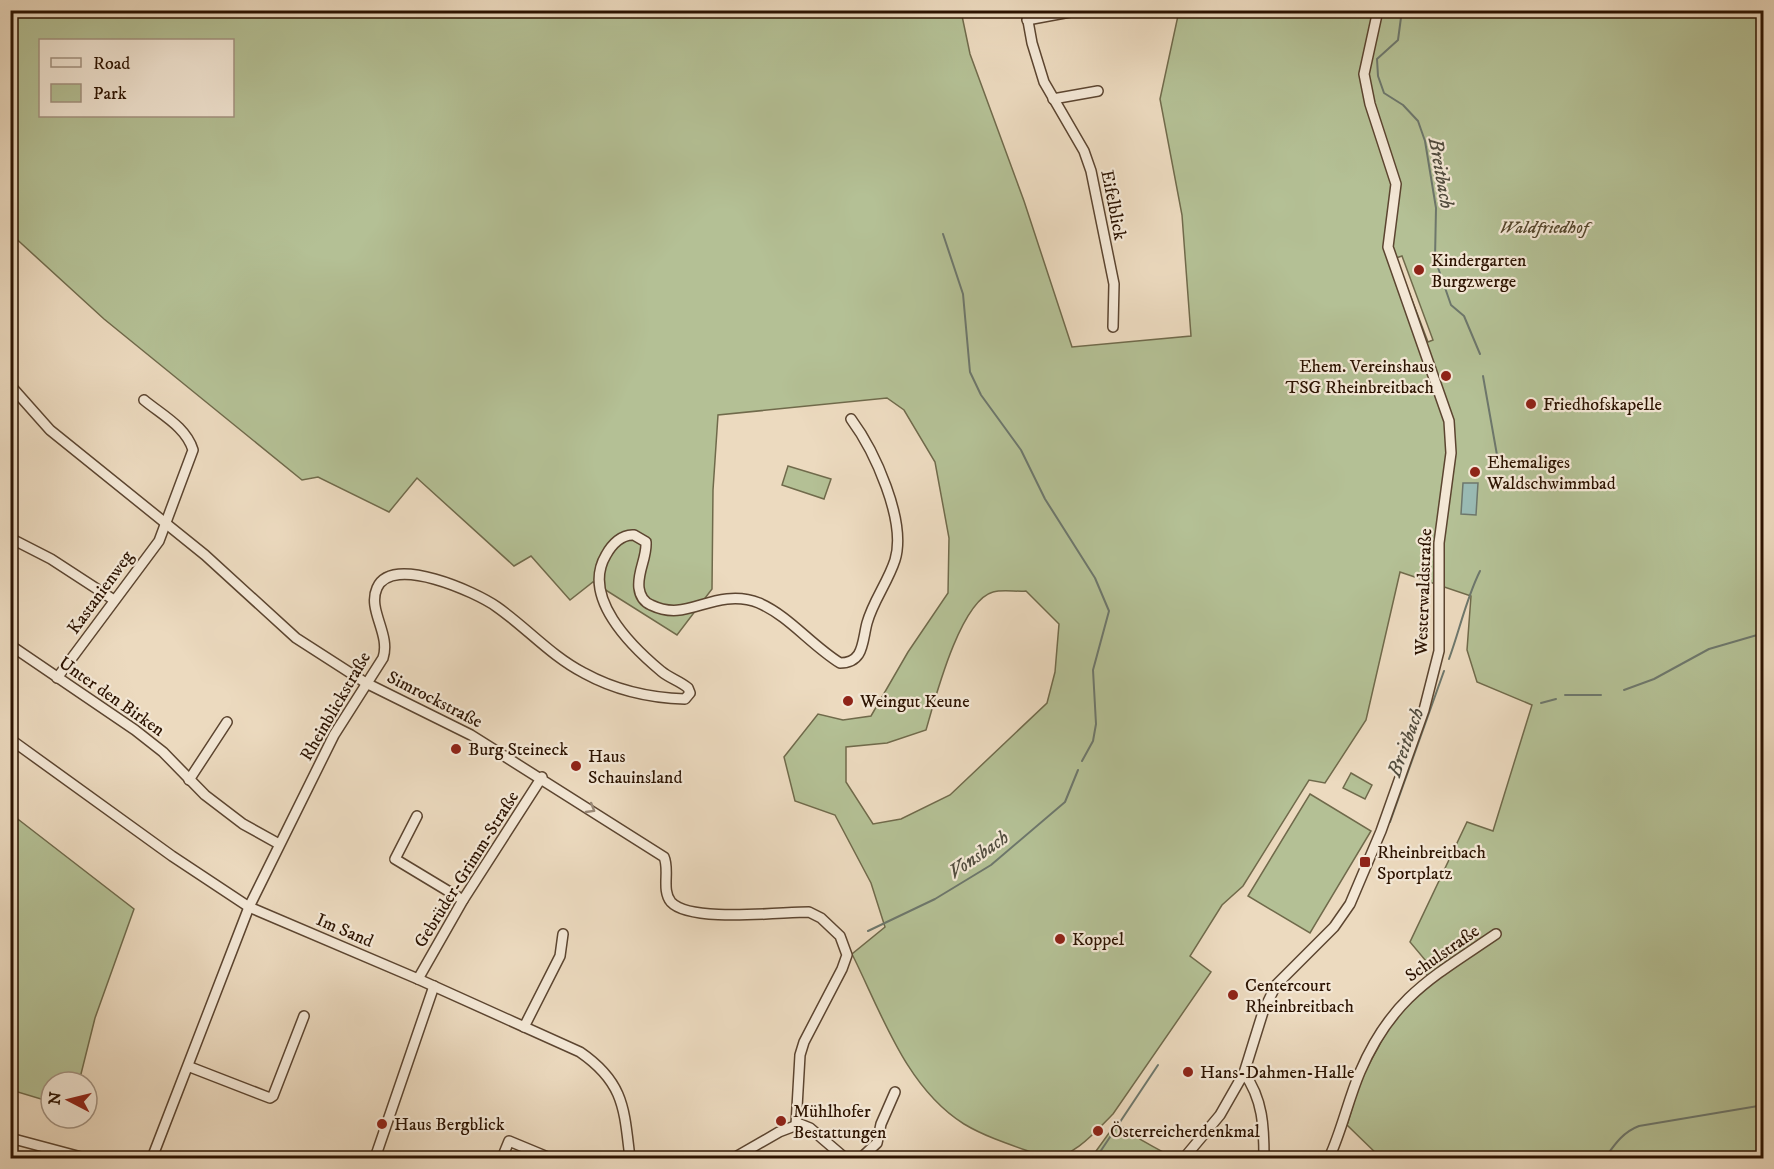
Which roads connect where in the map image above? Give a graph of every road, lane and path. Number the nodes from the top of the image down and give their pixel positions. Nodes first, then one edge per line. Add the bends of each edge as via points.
1 (1081, 10) edge
2 (1378, 10) edge
3 (1027, 15) edge
4 (1098, 91) dead end
5 (1053, 99) junction
6 (1113, 327) dead end
7 (10, 385) edge
8 (144, 400) dead end
9 (851, 419) dead end
10 (166, 525) junction
11 (10, 538) edge
12 (114, 600) junction
13 (10, 645) edge
14 (57, 678) junction
15 (366, 683) junction
16 (227, 722) dead end
17 (10, 739) edge
18 (542, 777) junction
19 (189, 780) junction
20 (417, 816) dead end
21 (279, 844) junction
22 (464, 900) junction
23 (249, 907) junction
24 (563, 934) dead end
25 (1496, 934) dead end
26 (418, 979) junction
27 (434, 986) junction
28 (304, 1016) dead end
29 (524, 1027) junction
30 (190, 1067) junction
31 (1244, 1072) junction
32 (895, 1092) dead end
33 (796, 1125) junction
34 (10, 1138) edge
35 (85, 1158) edge
36 (153, 1158) edge
37 (375, 1158) edge
38 (502, 1158) edge
39 (550, 1158) edge
40 (630, 1158) edge
41 (734, 1158) edge
42 (845, 1158) edge
43 (861, 1158) edge
44 (1184, 1158) edge
45 (1264, 1158) edge
46 (1329, 1158) edge

1 - 3 street, Eifelblick
2 - 31 street, Westerwaldstraße via 1364,74 1396,184 1388,247 1449,421 1451,453 1439,543 1439,651 1424,710 1350,904 1334,927 1276,985
3 - 5 street, Eifelblick via 1044,82
4 - 5 street
5 - 6 street, Eifelblick via 1084,151 1091,171 1114,284
7 - 10 street, Simrockstraße via 50,430
8 - 10 street via 182,430 193,450
9 - 15 street, Rheinblickstraße via 871,448 887,486 898,544 895,561 867,621 859,657 853,661 840,663 758,603 726,599 676,612 647,604 638,586 646,543 640,536 628,534 606,555 599,579 602,596 620,629 662,672 688,688 690,693 685,699 638,694 600,681 560,658 485,600 441,580 398,573 378,585 374,597 387,646
10 - 12 street, Kastanienweg
10 - 15 street, Simrockstraße via 296,638
11 - 12 street
12 - 14 street, Kastanienweg
13 - 14 street, Unter den Birken
14 - 19 street, Unter den Birken via 135,730
15 - 18 street, Simrockstraße via 471,735
15 - 21 street, Rheinblickstraße via 334,735
16 - 19 street
17 - 23 street, Im Sand
18 - 22 street, Gebrüder-Grimm-Straße
18 -> 33 street, Simrockstraße via 664,857 670,901 692,911 713,914 809,912 821,918 844,943 846,961 800,1055
19 - 21 street, Unter den Birken via 243,824
20 - 22 street via 395,860
21 - 23 street, Rheinblickstraße
22 - 26 street, Gebrüder-Grimm-Straße
23 - 26 street, Im Sand
23 - 30 street, Rheinblickstraße
24 - 29 street via 560,956
25 - 46 street, Schulstraße via 1418,987 1385,1023 1359,1075
26 - 27 street, Im Sand
27 - 29 street, Im Sand
27 - 37 street
28 - 30 street via 270,1098
29 - 40 street, Im Sand via 580,1052 612,1084 624,1103
30 - 36 street, Rheinblickstraße
31 - 44 street, Westerwaldstraße via 1220,1115
31 - 45 street via 1259,1100
32 - 43 street via 876,1143
33 - 41 street
33 - 42 street via 810,1128
34 - 35 street
38 - 39 street via 509,1141

